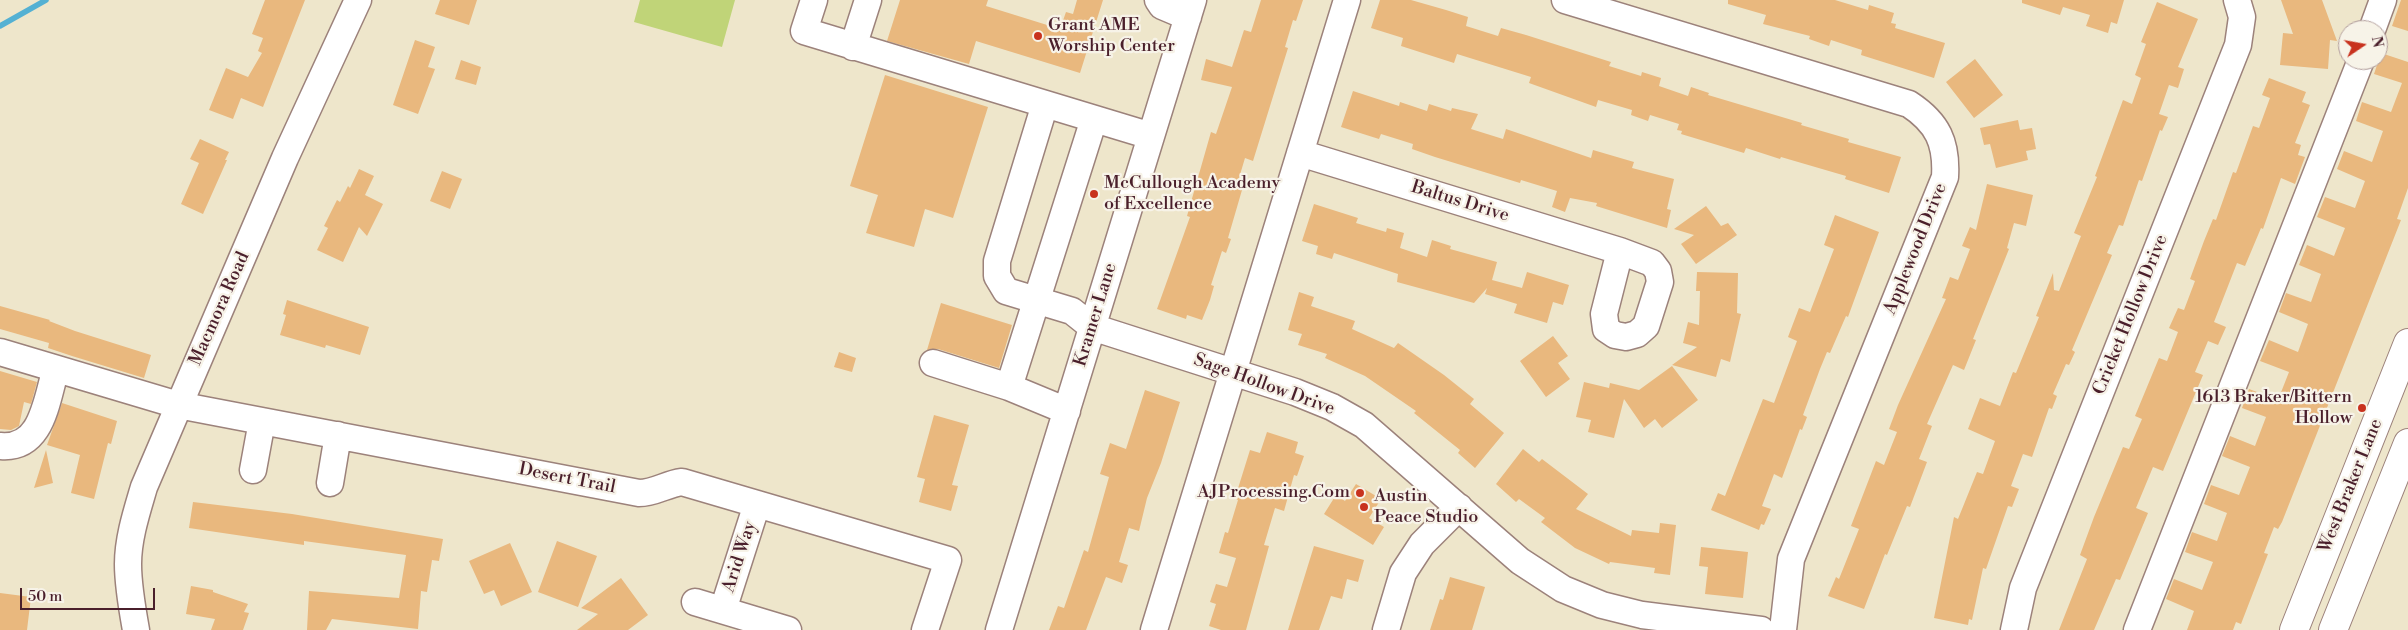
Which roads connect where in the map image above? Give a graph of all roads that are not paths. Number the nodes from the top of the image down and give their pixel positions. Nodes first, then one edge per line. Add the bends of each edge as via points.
1 (358, 0) edge
2 (814, 0) edge
3 (868, 0) edge
4 (1158, 0) edge
5 (1347, 0) edge
6 (1565, 0) edge
7 (2237, 0) edge
8 (2383, 0) edge
9 (1190, 9) edge
10 (2376, 20) edge
11 (854, 47) junction
12 (2357, 70) edge
13 (1045, 104) junction
14 (1094, 119) junction
15 (1151, 136) junction
16 (1300, 153) junction
17 (1620, 251) dead end
18 (1036, 299) junction
19 (1092, 328) junction
20 (2408, 343) edge
21 (0, 352) edge
22 (933, 363) dead end
23 (56, 369) junction
24 (1233, 372) junction
25 (1009, 387) junction
26 (178, 405) junction
27 (1067, 411) junction
28 (262, 421) junction
29 (338, 435) junction
30 (2408, 443) edge
31 (0, 446) edge
32 (253, 470) dead end
33 (330, 483) dead end
34 (757, 504) junction
35 (1459, 508) junction
36 (695, 602) dead end
37 (723, 610) junction
38 (136, 630) edge
39 (788, 630) edge
40 (925, 630) edge
41 (998, 630) edge
42 (1154, 630) edge
43 (1386, 630) edge
44 (1761, 630) edge
45 (1783, 630) edge
46 (2014, 630) edge
47 (2136, 630) edge
48 (2294, 630) edge
49 (2333, 630) edge

1 - 26 street, Macmora Road via 285,158
2 - 11 street via 804,31
3 - 11 street
4 - 9 street via 1162,6
5 - 16 street
6 - 45 street, Applewood Drive via 1909,104 1928,117 1940,137 1946,156 1945,177 1792,559
7 - 46 street, Cricket Hollow Drive via 2242,17 2238,45 2023,588
8 - 10 street
9 - 15 street, Kramer Lane
11 - 13 street
12 - 47 street
13 - 14 street
13 - 18 street via 997,261 997,276 1006,291
14 - 15 street
14 - 18 street
15 - 19 street, Kramer Lane
16 - 17 street, Baltus Drive
16 - 24 street
18 - 19 street via 1072,311
18 - 25 street
19 - 24 street, Sage Hollow Drive
19 - 27 street, Kramer Lane
20 - 48 main road, West Braker Lane
21 - 23 street, Desert Trail
22 - 25 street
23 - 26 street, Desert Trail
23 - 31 street via 36,431 20,444
24 - 35 street, Sage Hollow Drive via 1303,395 1364,425
24 - 42 street
25 - 27 street
26 - 28 street, Desert Trail
26 - 38 street, Macmora Road via 144,487 133,525 128,562
27 - 41 street, Kramer Lane
28 - 29 street, Desert Trail
28 - 32 street
29 - 33 street
29 - 34 street, Desert Trail via 639,493 682,482
30 - 49 main road, West Braker Lane
34 - 37 street, Arid Way
34 - 40 street, Desert Trail via 948,560
35 - 43 street via 1422,544 1403,573
35 - 44 street, Sage Hollow Drive via 1520,561 1563,589 1602,605 1642,615
36 - 37 street
37 - 39 street

